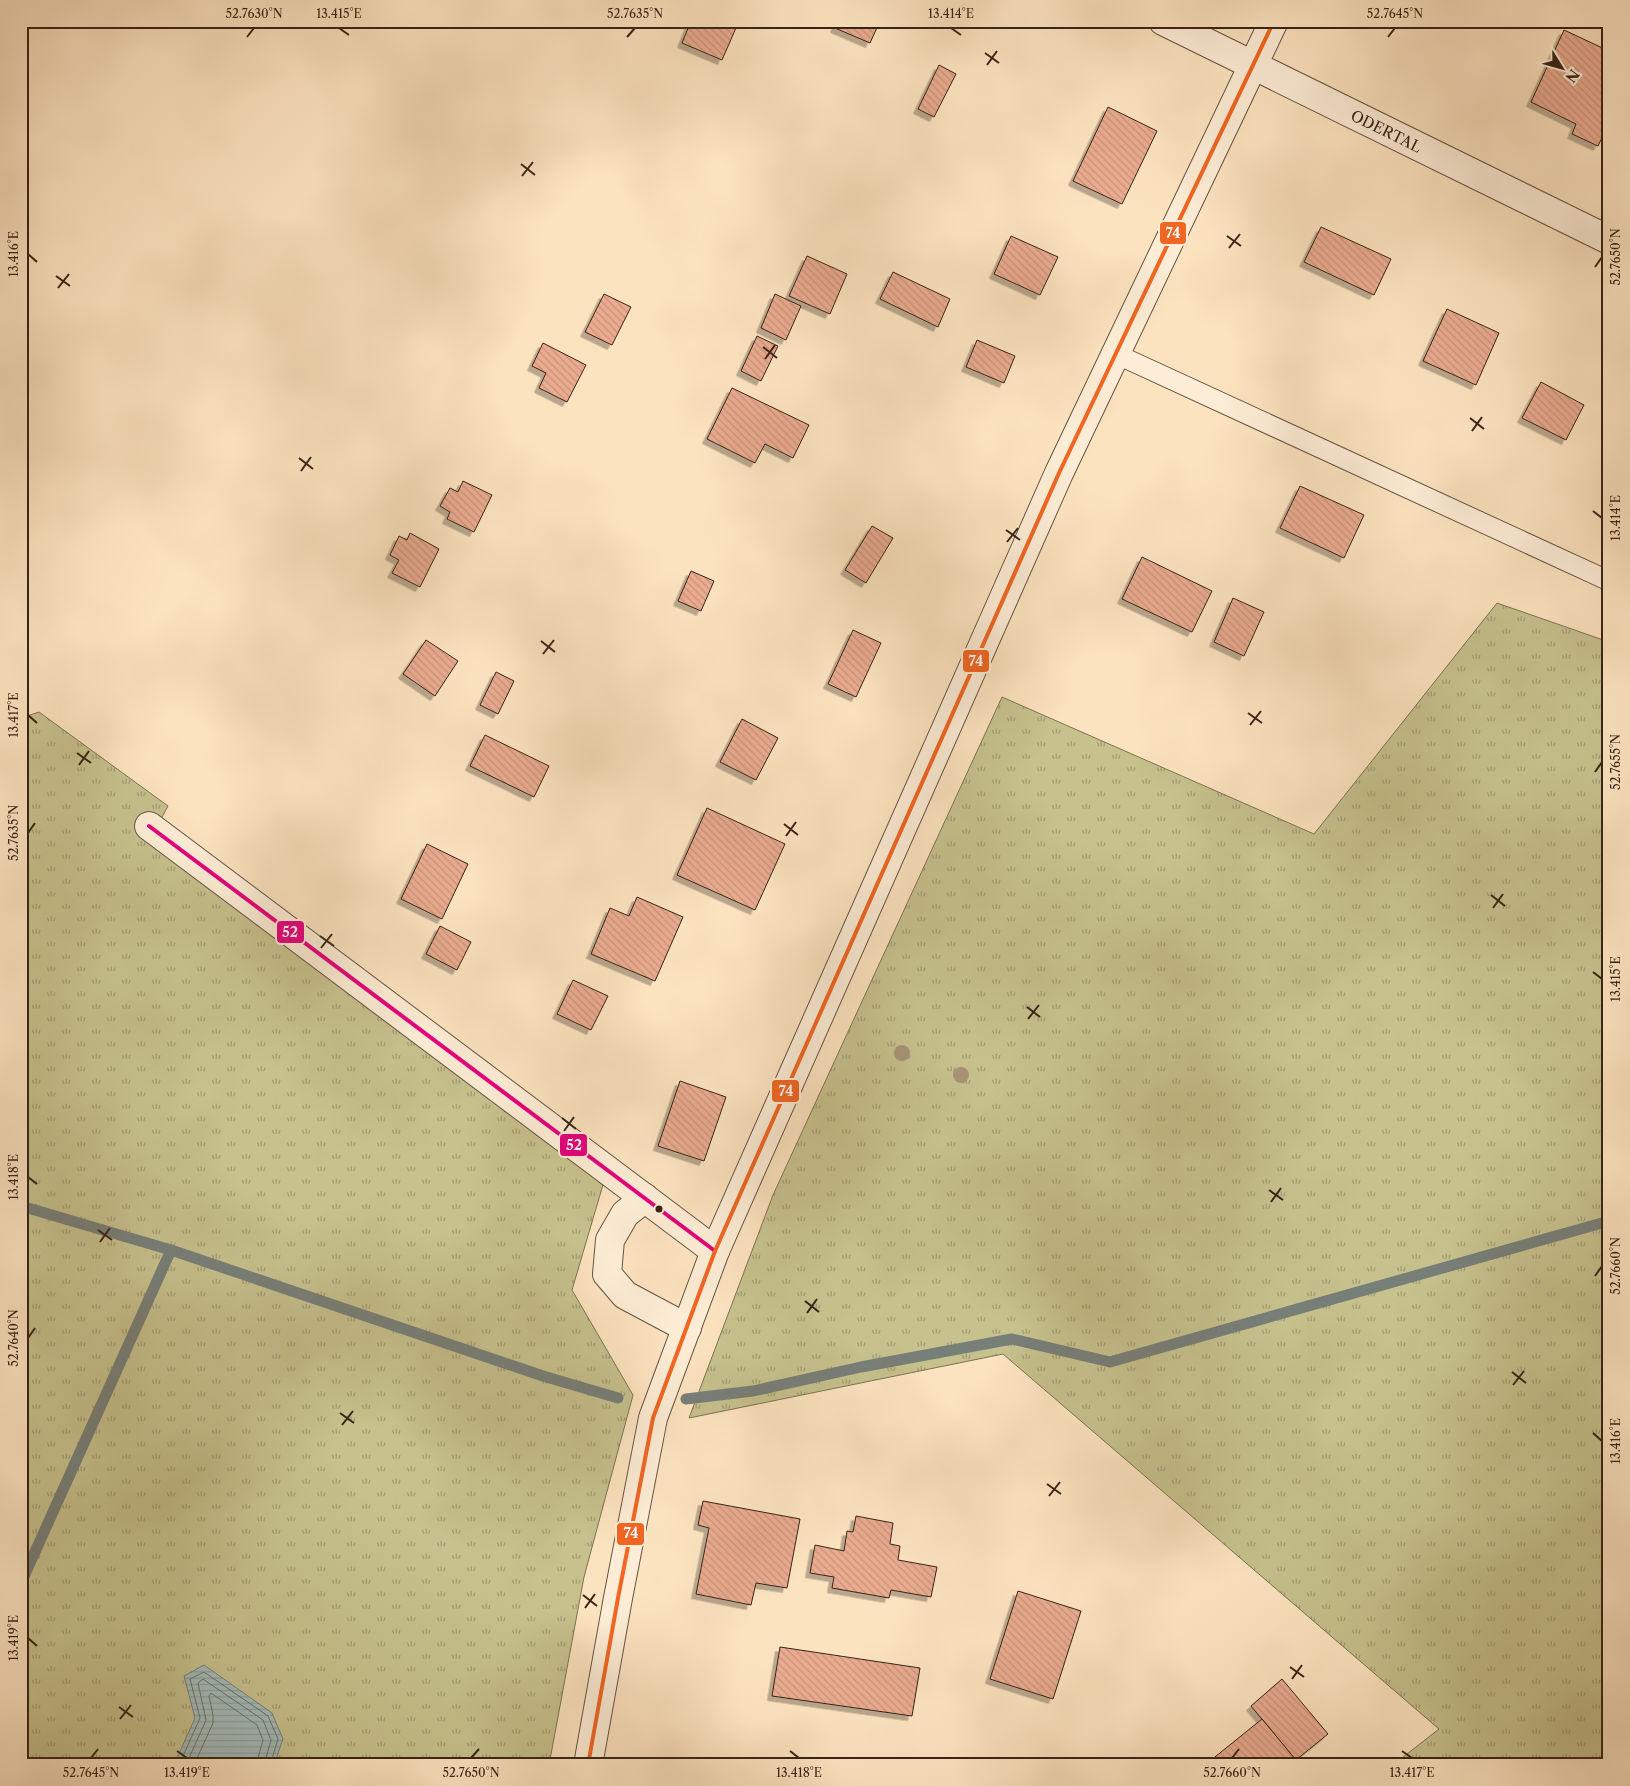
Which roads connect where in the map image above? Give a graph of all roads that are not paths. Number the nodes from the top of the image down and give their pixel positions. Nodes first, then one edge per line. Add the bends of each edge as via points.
1 (1163, 21) edge
2 (1274, 21) edge
3 (1254, 65) junction
4 (1609, 240) edge
5 (1116, 354) junction
6 (1609, 581) edge
7 (149, 826) dead end
8 (645, 1198) junction
9 (715, 1251) junction
10 (687, 1328) junction
11 (588, 1765) edge

1 - 3 street, ODERTAL
2 - 3 street
3 - 4 street, ODERTAL
3 - 5 street
5 - 6 lane
5 - 9 street via 1059,473
7 - 8 street
8 - 9 street
8 - 10 street via 626,1214 610,1240 607,1274 626,1295
9 - 10 street
10 - 11 street via 653,1418

